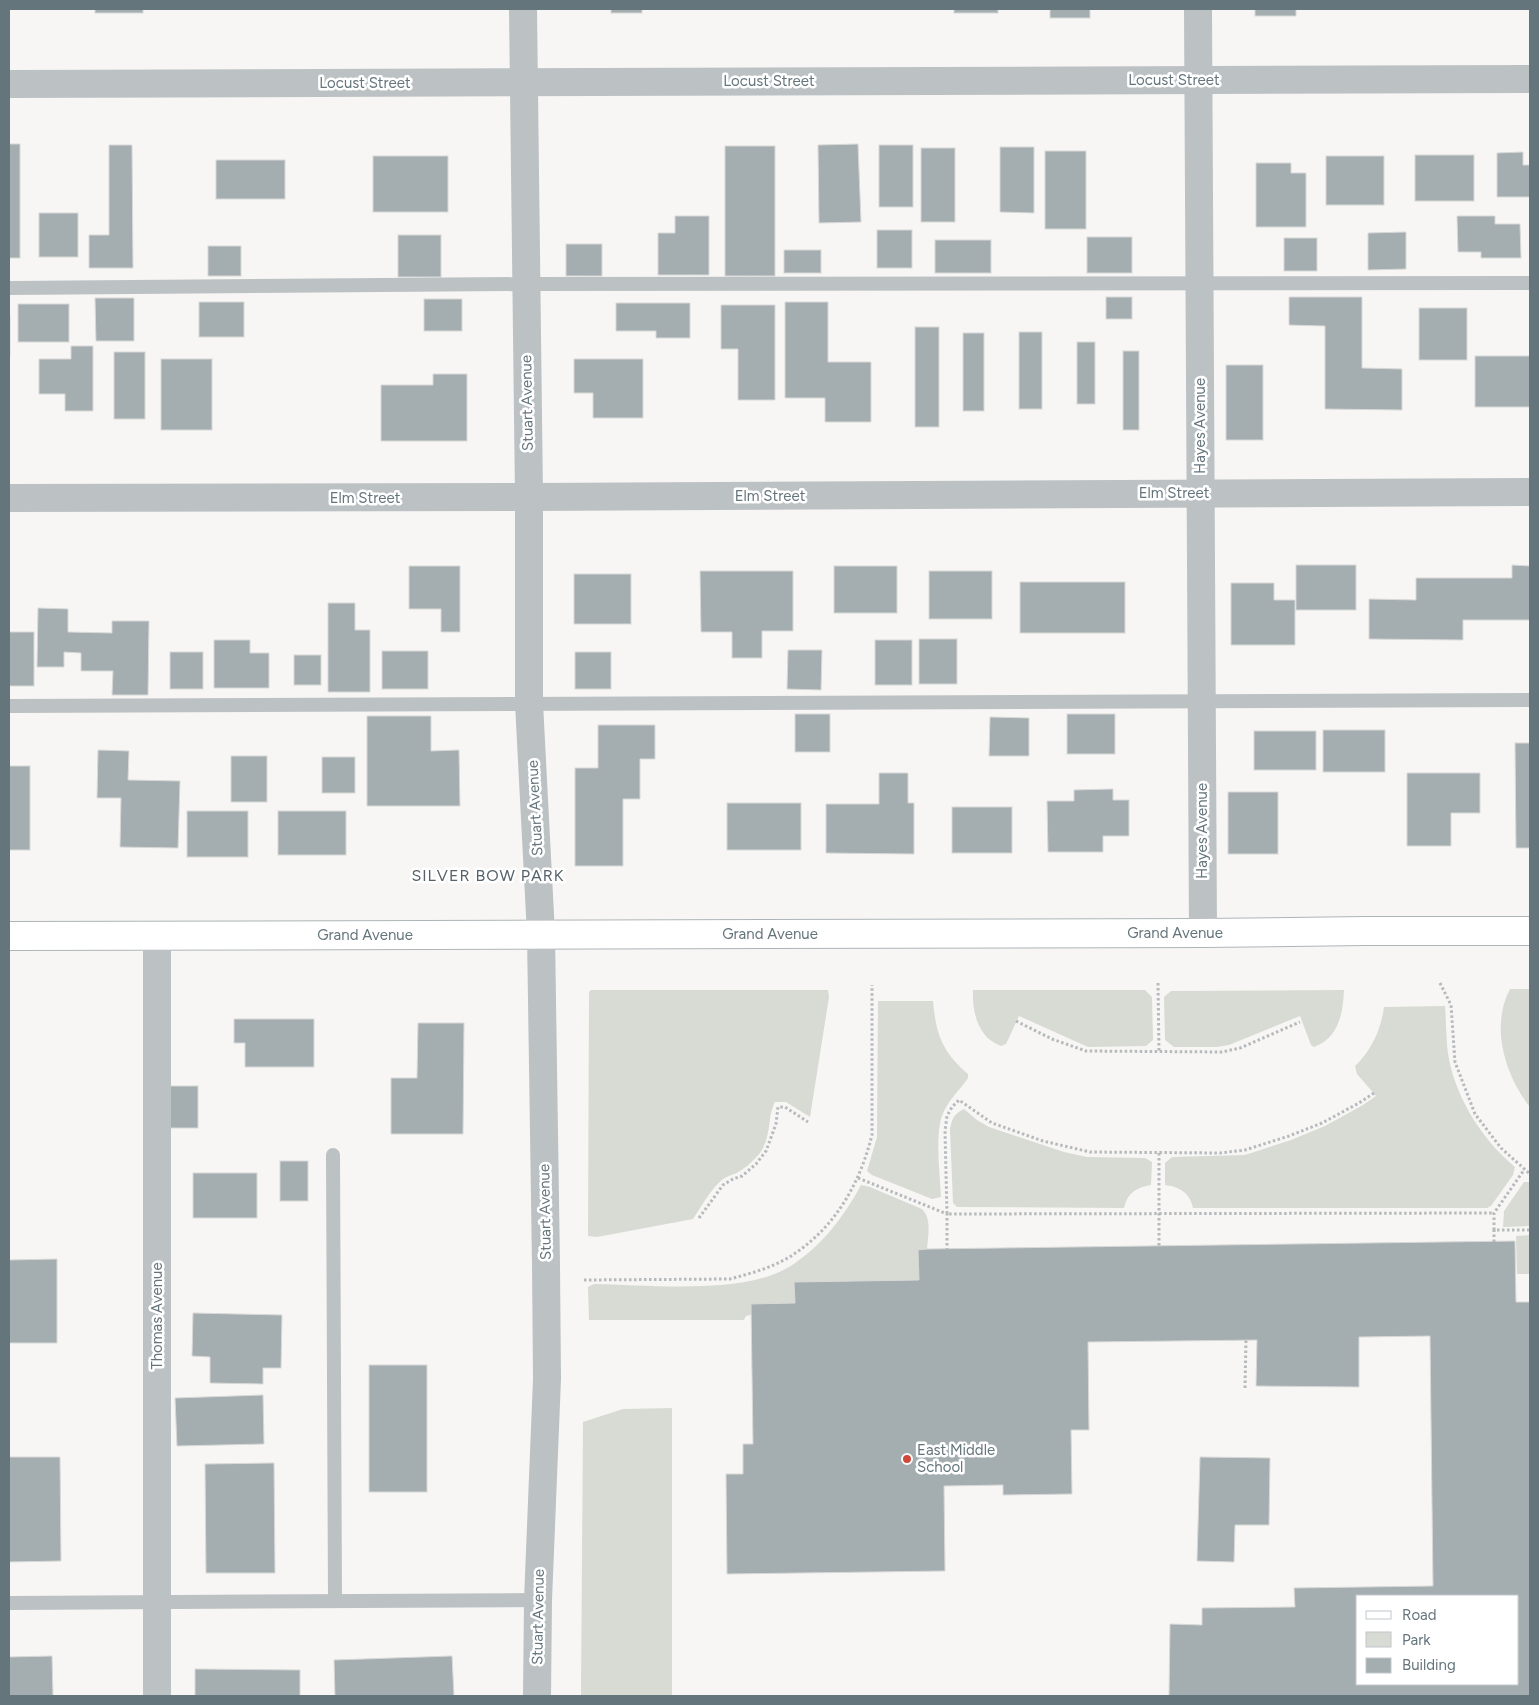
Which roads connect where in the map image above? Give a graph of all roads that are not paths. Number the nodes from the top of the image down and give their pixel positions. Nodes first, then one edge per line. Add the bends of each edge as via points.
1 (523, 9) edge
2 (1198, 9) edge
3 (1530, 79) edge
4 (1198, 80) junction
5 (523, 82) junction
6 (9, 84) edge
7 (1530, 282) edge
8 (525, 284) junction
9 (1199, 284) junction
10 (9, 288) edge
11 (1530, 492) edge
12 (1200, 493) junction
13 (528, 497) junction
14 (9, 498) edge
15 (1530, 700) edge
16 (1202, 702) junction
17 (529, 703) junction
18 (9, 706) edge
19 (1530, 931) edge
20 (1203, 933) junction
21 (541, 934) junction
22 (9, 936) edge
23 (158, 936) junction
24 (333, 1155) dead end
25 (538, 1600) junction
26 (336, 1601) junction
27 (157, 1602) junction
28 (9, 1603) edge
29 (156, 1696) edge
30 (537, 1696) edge

1 - 5 street, Stuart Avenue
2 - 4 street, Hayes Avenue
3 - 4 street, Locust Street
4 - 5 street, Locust Street
4 - 9 street, Hayes Avenue
5 - 6 street, Locust Street
5 - 8 street, Stuart Avenue
7 - 9 lane
8 - 9 lane
8 - 10 lane
8 - 13 street, Stuart Avenue
9 - 12 street, Hayes Avenue
11 - 12 street, Elm Street
12 - 13 street, Elm Street
12 - 16 street, Hayes Avenue
13 - 14 street, Elm Street
13 - 17 street, Stuart Avenue
15 - 16 lane
16 - 17 lane
16 - 20 street, Hayes Avenue
17 - 18 lane
17 - 21 street, Stuart Avenue
19 - 20 main road, Grand Avenue
20 - 21 main road, Grand Avenue
21 - 23 main road, Grand Avenue
21 - 25 street, Stuart Avenue via 546,1379
22 - 23 main road, Grand Avenue
23 - 27 street, Thomas Avenue
24 - 26 lane
25 - 26 lane
25 - 30 street, Stuart Avenue
26 - 27 lane
27 - 28 lane
27 - 29 street, Thomas Avenue

